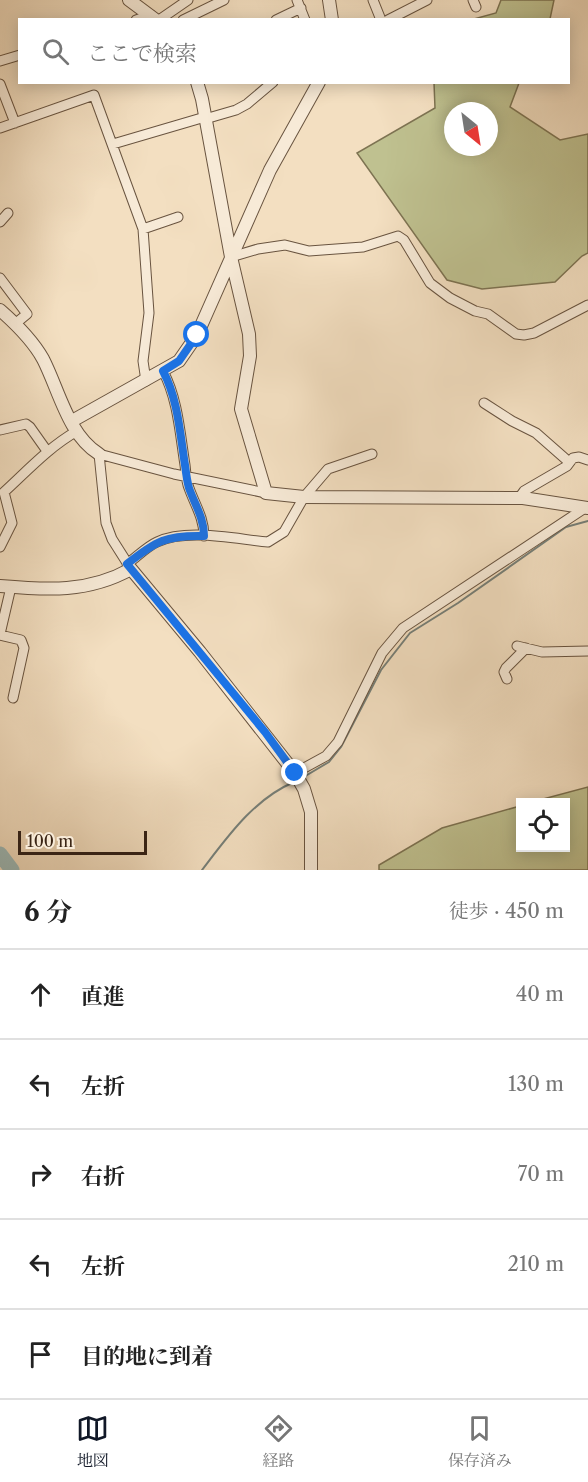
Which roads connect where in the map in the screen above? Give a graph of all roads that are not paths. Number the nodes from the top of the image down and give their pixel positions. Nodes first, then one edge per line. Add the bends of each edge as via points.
1 (129, 0) edge
2 (188, 0) edge
3 (224, 0) edge
4 (373, 0) edge
5 (427, 0) edge
6 (333, 1) edge
7 (299, 4) edge
8 (155, 18) edge
9 (187, 18) edge
10 (279, 18) edge
11 (332, 18) edge
12 (380, 18) edge
13 (392, 18) edge
14 (18, 56) edge
15 (0, 61) edge
16 (0, 84) edge
17 (200, 84) edge
18 (271, 84) edge
19 (318, 84) edge
20 (205, 118) junction
21 (15, 123) junction
22 (0, 128) edge
23 (113, 144) junction
24 (8, 213) dead end
25 (177, 217) dead end
26 (0, 222) edge
27 (143, 229) junction
28 (231, 257) junction
29 (0, 278) edge
30 (588, 304) edge
31 (0, 310) edge
32 (15, 324) junction
33 (163, 371) junction
34 (146, 381) junction
35 (484, 403) dead end
36 (74, 426) junction
37 (0, 430) edge
38 (47, 451) junction
39 (99, 454) junction
40 (372, 454) dead end
41 (588, 460) edge
42 (569, 462) junction
43 (187, 477) junction
44 (266, 493) junction
45 (304, 497) junction
46 (519, 498) junction
47 (586, 508) edge
48 (204, 536) junction
49 (0, 547) edge
50 (129, 567) junction
51 (6, 587) edge
52 (0, 634) edge
53 (588, 651) edge
54 (507, 679) dead end
55 (13, 698) dead end
56 (295, 773) junction
57 (311, 870) edge

1 - 8 street
2 - 8 street
3 - 9 street
4 - 12 street
5 - 13 street
6 - 11 street
7 - 10 street
14 - 15 street
16 - 21 street
17 - 20 street
18 - 20 street via 236,110
19 - 28 street via 270,170
20 - 23 street
20 - 28 street
21 - 22 street
21 - 23 street via 94,95
23 - 27 street
24 - 26 street
25 - 27 street
27 - 34 street via 149,312 143,361
28 - 30 street via 285,245 309,250 363,247 398,236 430,283 516,334 534,333
28 - 33 street via 197,335 179,361
28 - 44 street via 249,334 250,356 241,409
29 - 32 street via 27,314
31 - 32 street
32 - 36 street via 42,358
33 - 34 street
33 - 43 street via 175,404
34 - 36 street
35 - 42 street via 536,433
36 - 38 street
36 - 39 street via 85,443
37 - 38 street via 26,424
38 - 49 street via 4,492 12,523
39 - 43 street
39 - 50 street via 106,523
40 - 45 street via 333,466
41 - 42 street via 579,457
42 - 46 street
43 - 44 street
43 - 48 street
44 - 45 street
45 - 46 street
45 - 48 street via 289,525 267,542
46 - 47 street
47 - 56 street via 404,628 382,653 338,742 326,756
48 - 50 street via 166,538 154,543
50 - 51 street via 112,579 84,587
50 - 56 street
51 - 52 street
52 - 55 street via 21,640 24,648
53 - 54 street via 542,652 521,647 504,672
56 - 57 street via 310,812

